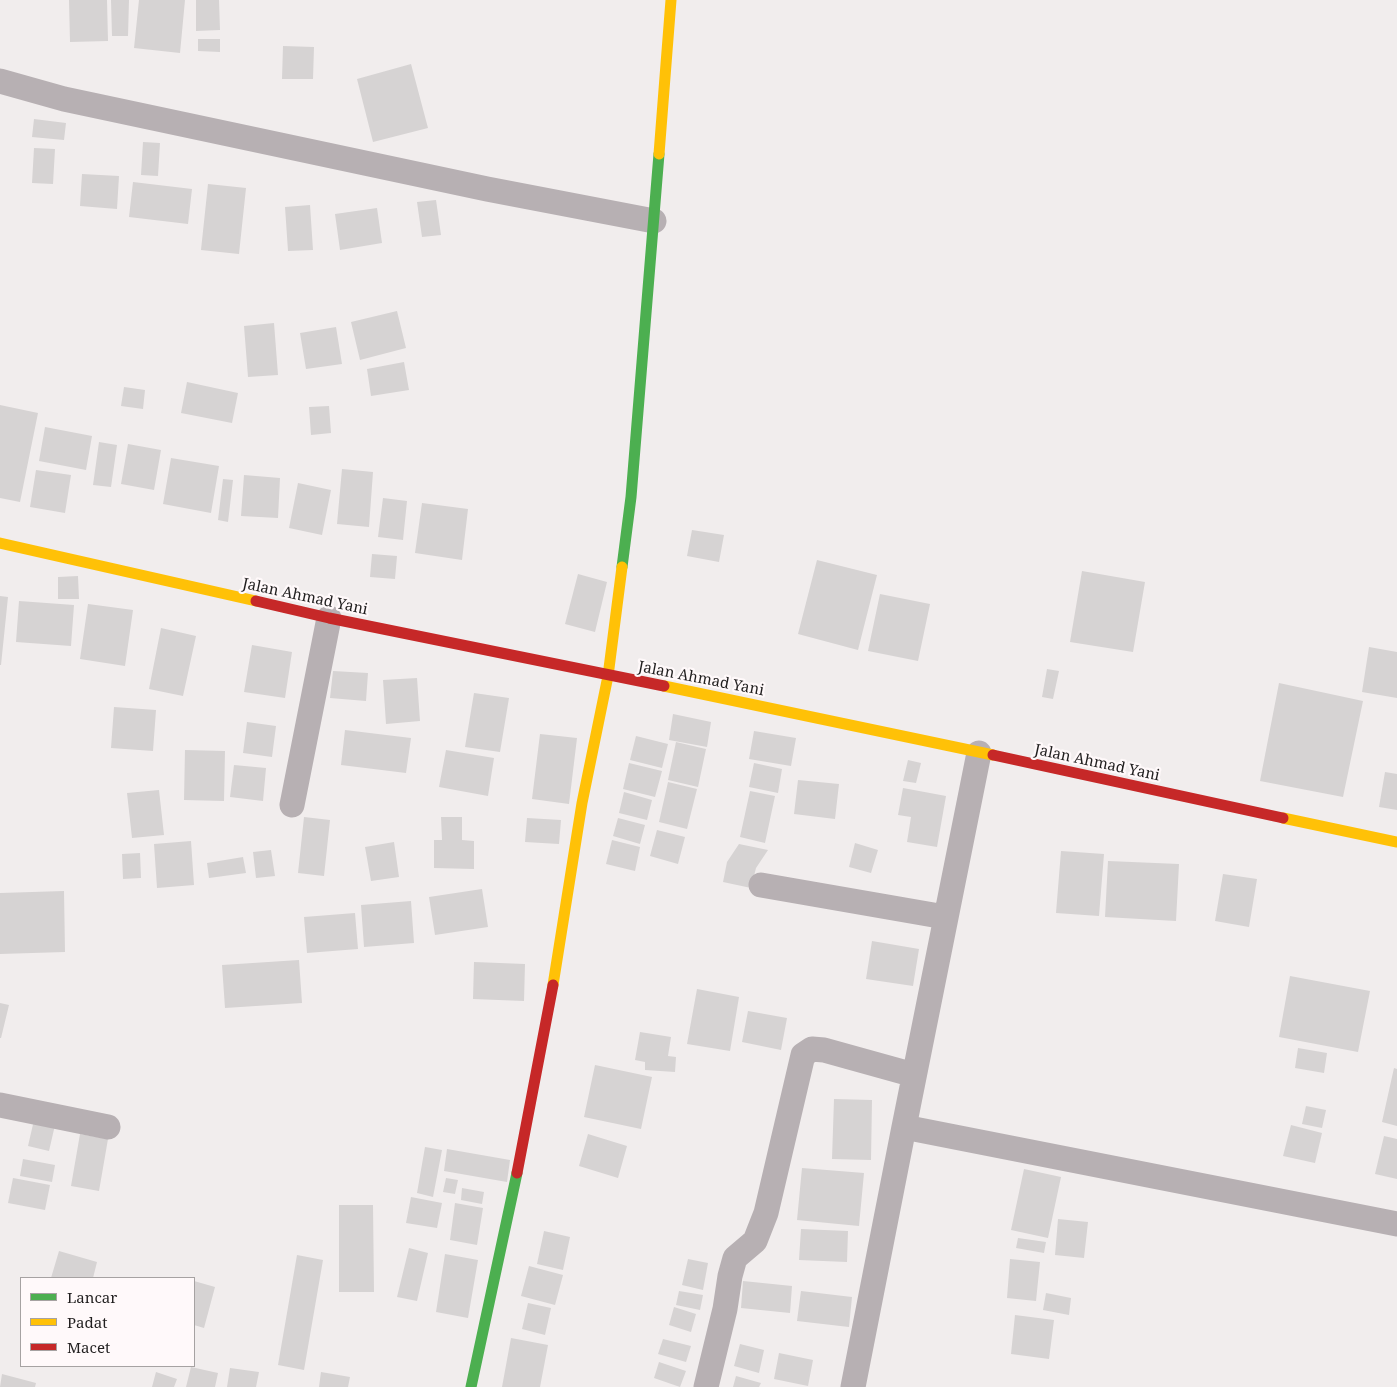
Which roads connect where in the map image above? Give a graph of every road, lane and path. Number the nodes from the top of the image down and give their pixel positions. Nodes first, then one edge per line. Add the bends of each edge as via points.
1 (671, 0) edge
2 (0, 81) edge
3 (654, 221) junction
4 (0, 543) edge
5 (330, 618) junction
6 (608, 676) junction
7 (979, 753) junction
8 (292, 805) dead end
9 (1397, 842) edge
10 (761, 885) dead end
11 (945, 917) junction
12 (914, 1075) junction
13 (0, 1105) edge
14 (108, 1127) dead end
15 (904, 1127) junction
16 (1397, 1224) edge
17 (471, 1387) edge
18 (706, 1387) edge
19 (853, 1387) edge

1 - 3 street
2 - 3 street via 64,98 468,185
3 - 6 street via 631,497
4 - 5 street, Jalan Ahmad Yani
5 - 6 street, Jalan Ahmad Yani
5 - 8 street
6 - 7 street, Jalan Ahmad Yani
6 - 17 street via 582,803 556,971
7 - 9 street, Jalan Ahmad Yani
7 - 11 street
10 - 11 street
11 - 12 street
12 - 15 street
12 - 18 street via 824,1050 812,1049 803,1055 766,1213 755,1240 734,1261
13 - 14 street
15 - 16 street
15 - 19 street

